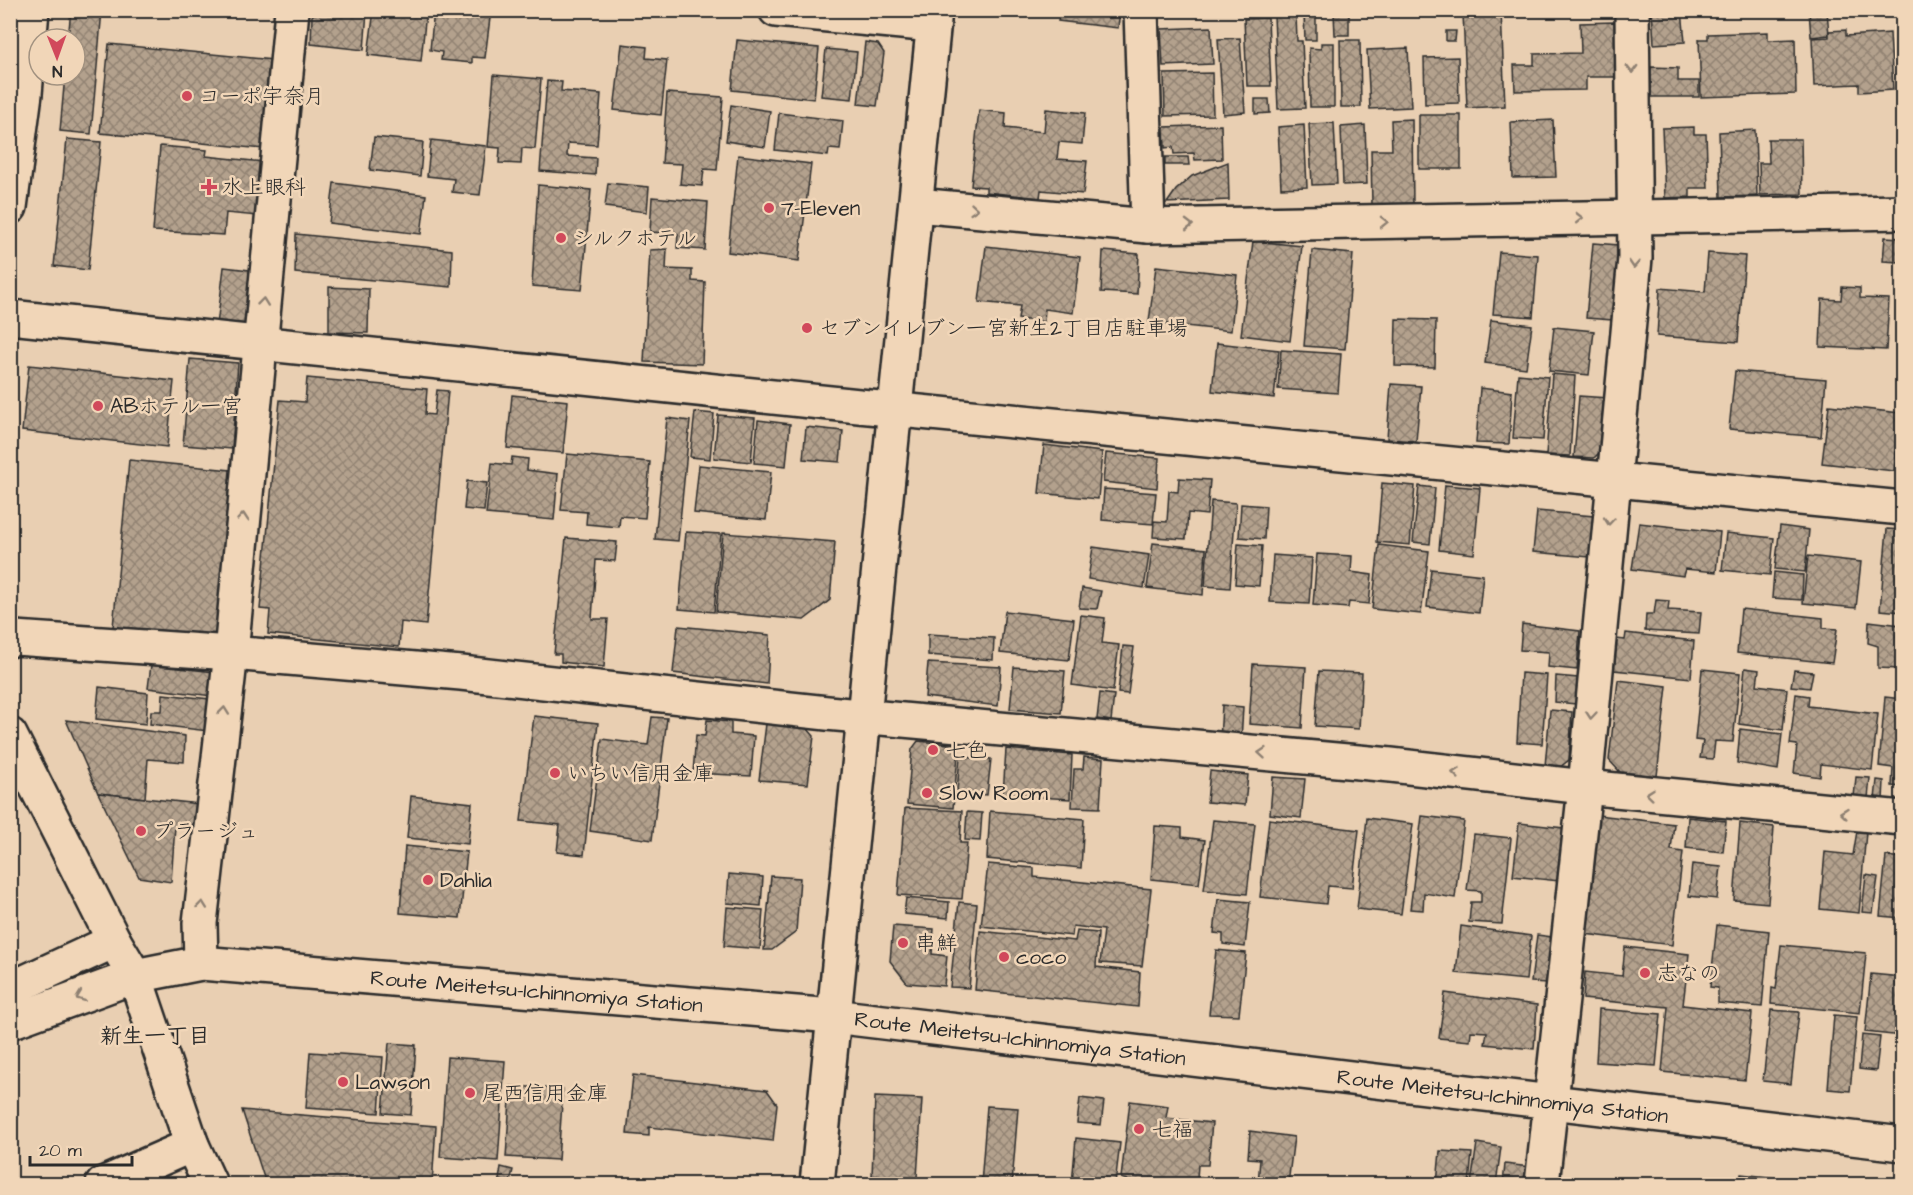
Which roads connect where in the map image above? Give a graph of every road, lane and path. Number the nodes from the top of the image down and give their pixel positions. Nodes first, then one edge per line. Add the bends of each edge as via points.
1 (32, 10) edge
2 (292, 10) edge
3 (776, 10) edge
4 (1141, 10) edge
5 (1632, 10) edge
6 (934, 18) edge
7 (18, 92) edge
8 (916, 205) junction
9 (10, 207) edge
10 (1902, 212) edge
11 (1634, 217) junction
12 (1148, 226) junction
13 (10, 317) edge
14 (259, 345) junction
15 (895, 410) junction
16 (1613, 480) junction
17 (1902, 508) edge
18 (10, 640) edge
19 (231, 653) junction
20 (863, 716) junction
21 (10, 735) edge
22 (1585, 787) junction
23 (1902, 818) edge
24 (114, 941) junction
25 (201, 963) junction
26 (135, 976) junction
27 (10, 990) edge
28 (833, 1016) junction
29 (10, 1022) edge
30 (1549, 1103) junction
31 (192, 1144) junction
32 (1902, 1144) edge
33 (103, 1185) edge
34 (210, 1185) edge
35 (817, 1185) edge
36 (1542, 1185) edge

1 - 7 street
14 -> 2 street
3 - 6 street
4 - 12 street
5 -> 11 street
6 - 8 street
7 - 9 street
8 -> 12 street
8 - 15 street
10 - 11 street
12 -> 11 street
11 -> 16 street via 1635,258
13 - 14 street
14 - 15 street
19 -> 14 street
15 - 16 street
15 - 20 street
16 - 17 street
16 -> 22 street
18 - 19 street
19 - 20 street
25 -> 19 street via 200,923
22 -> 20 street
20 - 28 street
21 - 24 street
23 -> 22 street
22 - 30 street
24 - 26 street
24 - 27 street
25 - 26 street, Route Meitetsu-Ichinnomiya Station
25 - 28 street, Route Meitetsu-Ichinnomiya Station
26 -> 29 street, Route Meitetsu-Ichinnomiya Station
26 - 31 street
28 - 30 street, Route Meitetsu-Ichinnomiya Station
28 - 35 street
30 - 32 street, Route Meitetsu-Ichinnomiya Station
30 - 36 street
31 - 33 street
31 - 34 street

